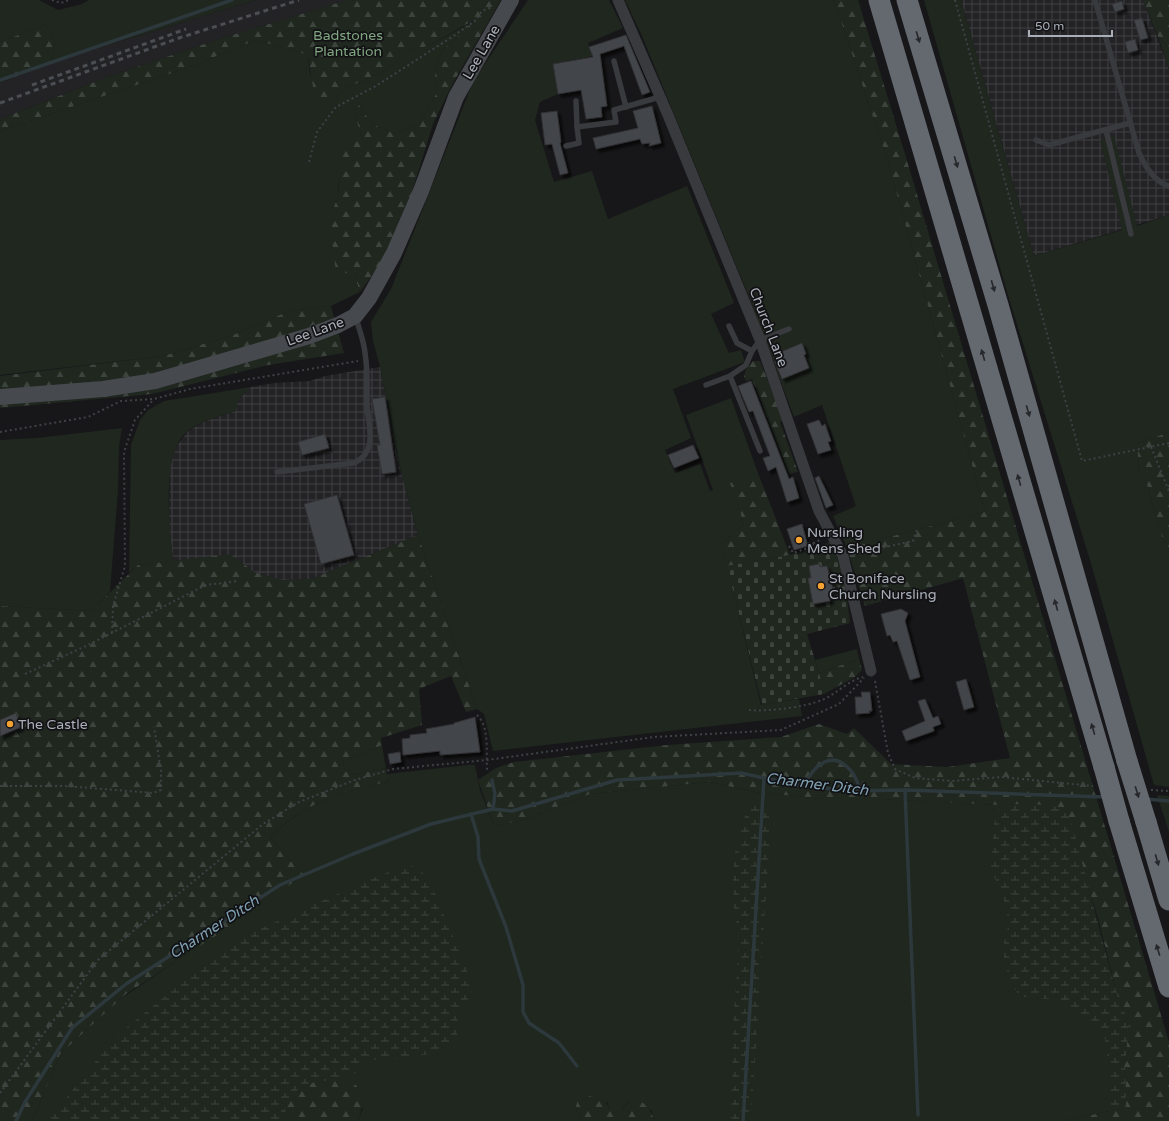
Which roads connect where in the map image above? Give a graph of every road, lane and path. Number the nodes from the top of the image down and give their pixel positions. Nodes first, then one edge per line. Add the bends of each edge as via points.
1 (52, 0) edge
2 (69, 0) edge
3 (618, 0) edge
4 (879, 0) edge
5 (907, 0) edge
6 (955, 0) edge
7 (1095, 0) edge
8 (504, 2) edge
9 (614, 61) dead end
10 (660, 97) junction
11 (576, 101) dead end
12 (626, 107) junction
13 (1130, 123) junction
14 (577, 127) junction
15 (1106, 130) junction
16 (1036, 140) dead end
17 (566, 146) dead end
18 (309, 162) dead end
19 (1169, 186) edge
20 (1131, 234) dead end
21 (355, 316) junction
22 (730, 326) dead end
23 (789, 329) dead end
24 (760, 340) junction
25 (752, 351) junction
26 (366, 360) junction
27 (730, 376) junction
28 (706, 385) dead end
29 (0, 397) edge
30 (154, 399) junction
31 (0, 432) edge
32 (1169, 443) edge
33 (1151, 447) junction
34 (760, 451) dead end
35 (277, 472) dead end
36 (1169, 492) edge
37 (917, 530) dead end
38 (833, 535) junction
39 (814, 543) junction
40 (808, 544) dead end
41 (788, 546) dead end
42 (843, 556) junction
43 (239, 581) dead end
44 (112, 633) junction
45 (871, 671) joint
46 (25, 674) dead end
47 (749, 710) dead end
48 (478, 715) dead end
49 (154, 727) dead end
50 (487, 760) junction
51 (487, 770) dead end
52 (1081, 785) dead end
53 (0, 786) edge
54 (1155, 790) dead end
55 (1169, 791) edge
56 (1169, 900) edge
57 (1169, 987) edge
58 (0, 1093) edge

1 - 2 path via 60,3
3 - 10 street, Church Lane
57 -> 4 highway, bridge
5 -> 56 highway, bridge via 998,305
6 - 33 path via 1082,461
7 - 13 lane
8 - 18 path via 482,10 476,20 455,35 376,86 336,107 317,132
8 - 21 street, Lee Lane via 456,97 421,191 394,252 369,298
9 - 12 lane
10 - 12 lane
10 - 24 street, Church Lane
11 - 14 lane
12 - 14 lane via 614,110 616,122
13 - 15 lane
13 - 19 lane via 1138,153 1144,164 1159,181
14 - 17 lane via 579,143
15 - 16 lane via 1049,145
15 - 20 lane
21 - 26 lane
21 - 29 street, Lee Lane via 309,336 155,381 102,389
22 - 25 lane via 737,343
23 - 24 lane
24 - 25 lane
24 - 38 street, Church Lane via 819,511
25 - 27 lane via 746,364
26 - 30 path via 197,388
26 - 35 lane via 367,407 371,428 370,443 363,458 354,463
27 - 28 lane
27 - 34 lane
30 - 31 path via 121,401 88,417
30 - 44 path via 135,420 124,452 125,566 113,606
32 - 33 path
33 - 36 path
37 - 42 path via 913,541
38 - 39 path
38 - 42 street, Church Lane
39 - 40 path
39 - 41 path via 811,547 793,553
42 - 45 street, Church Lane
43 - 44 path via 206,585
44 - 46 path
45 - 52 path via 877,685 888,753 895,769 915,778 952,781 1001,778
47 - 50 path via 763,712 822,700 856,679 866,676 839,704 781,730 654,737
48 - 50 path via 485,732
49 - 53 path via 161,790 153,793 65,786
50 - 51 path
50 - 58 path via 393,770 355,780 299,802 263,824 98,960
54 - 55 path

